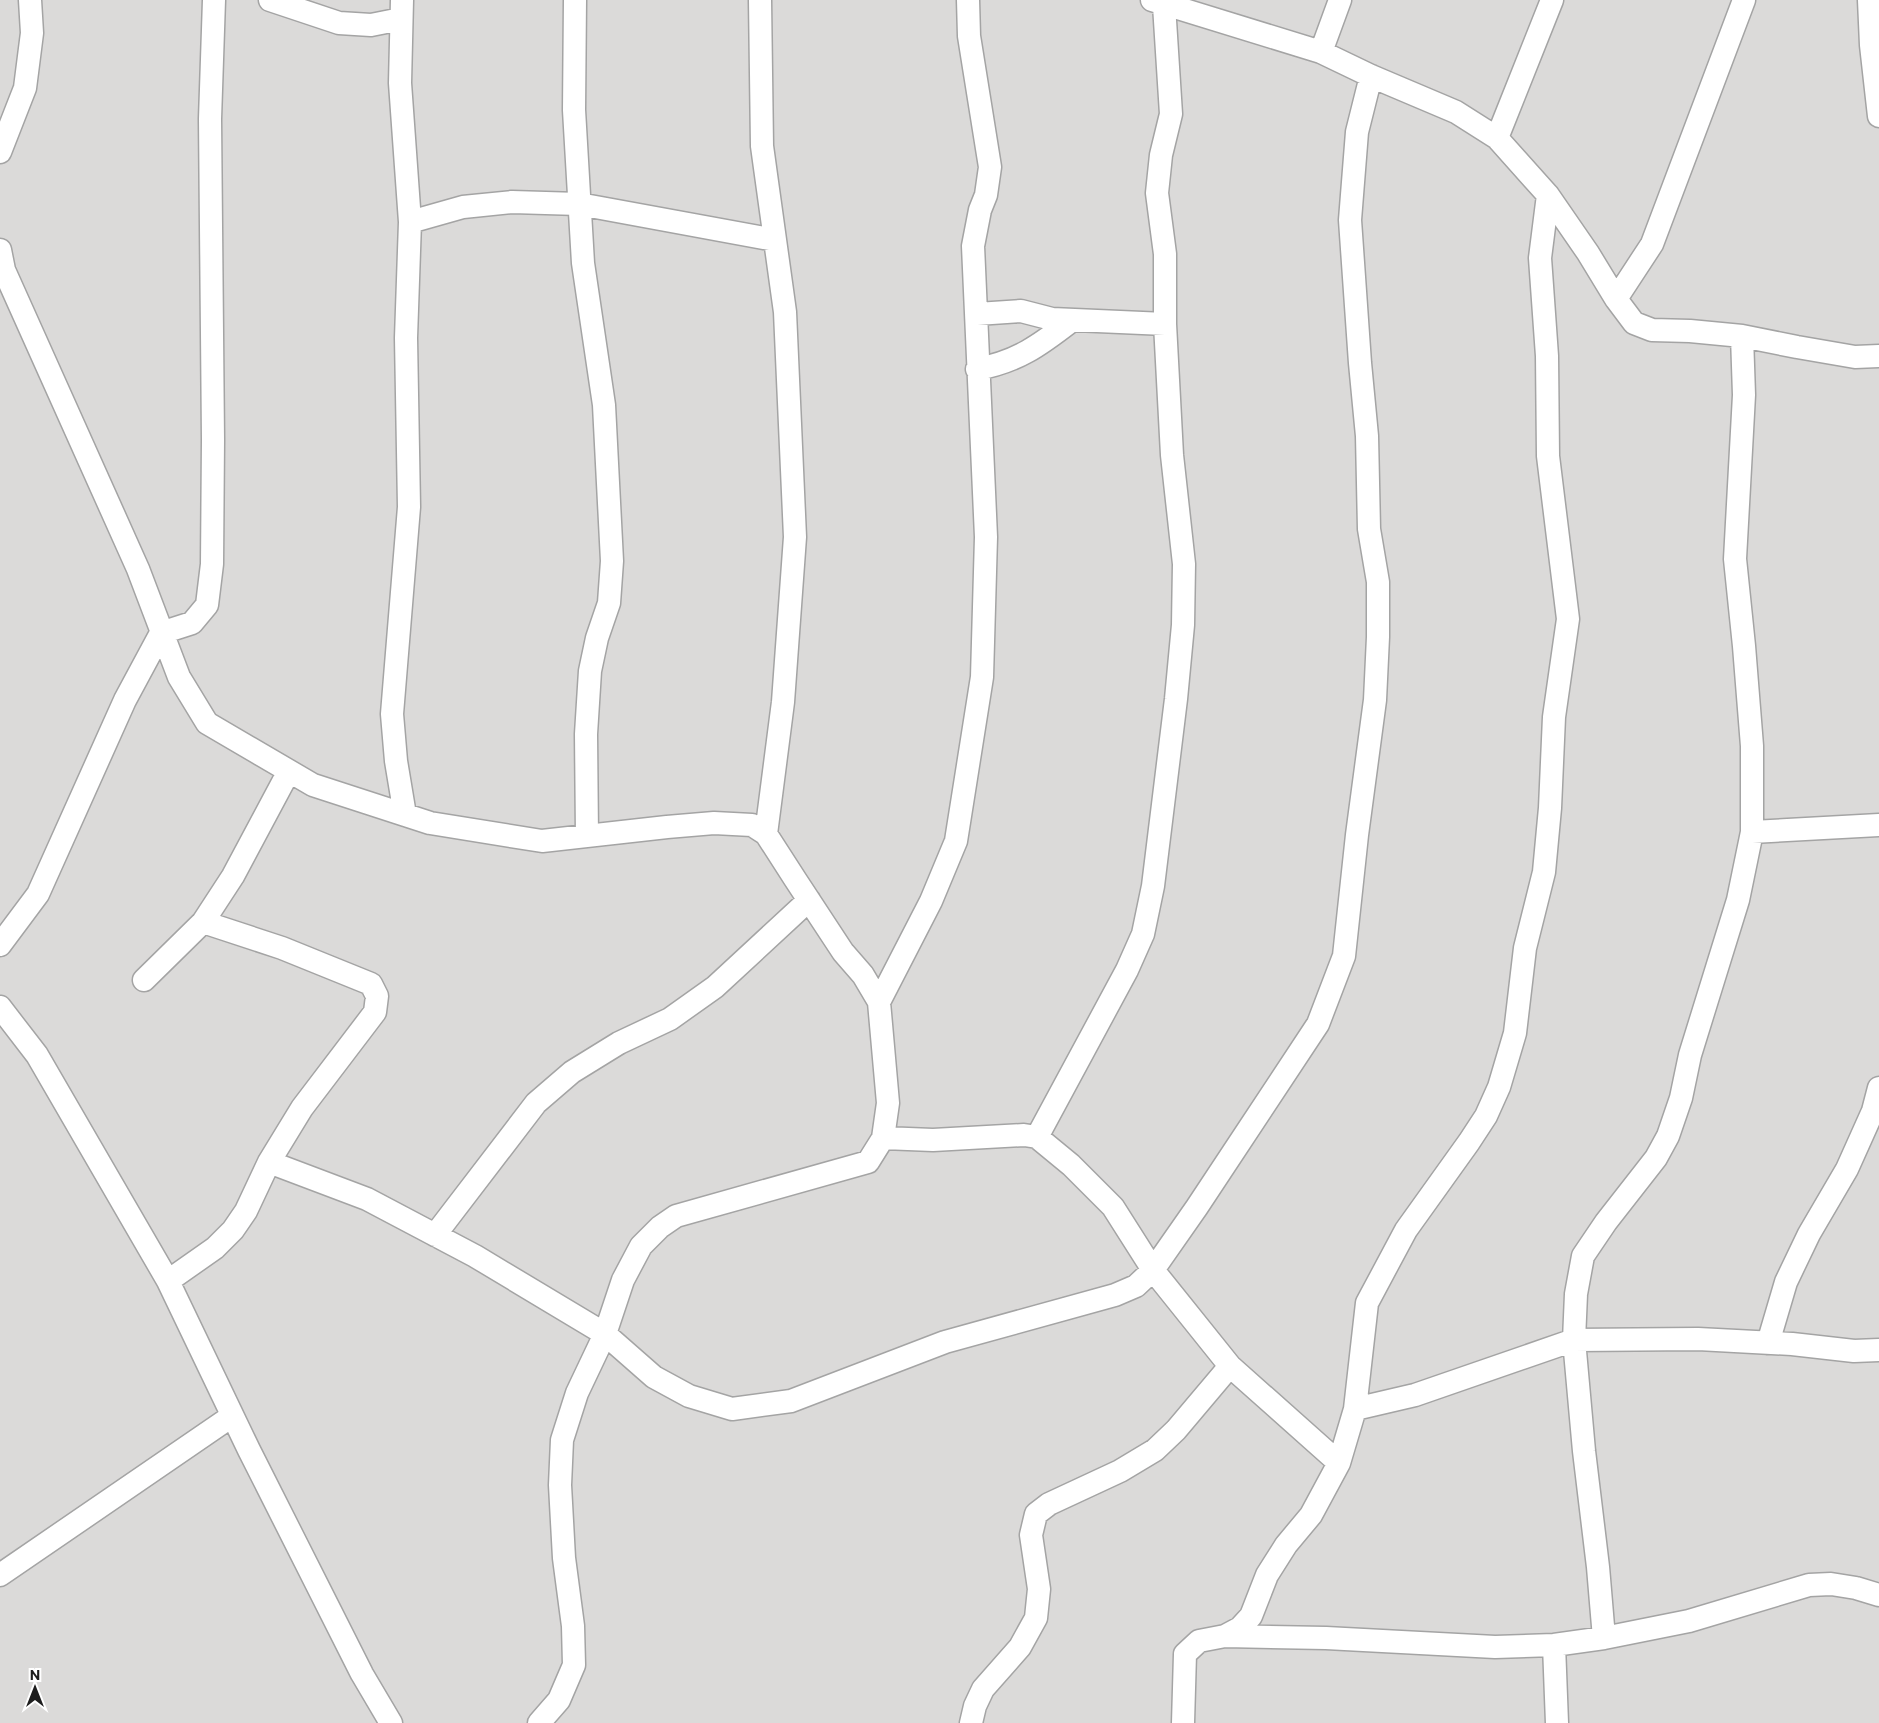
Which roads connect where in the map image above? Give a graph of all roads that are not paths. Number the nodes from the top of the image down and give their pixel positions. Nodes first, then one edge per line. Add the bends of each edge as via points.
1 (30, 0) edge
2 (214, 0) edge
3 (270, 0) edge
4 (575, 0) edge
5 (760, 0) edge
6 (968, 0) edge
7 (1340, 0) edge
8 (1552, 0) edge
9 (1744, 0) edge
10 (1869, 0) edge
11 (1157, 3) edge
12 (402, 10) edge
13 (1321, 52) junction
14 (1371, 76) junction
15 (1879, 116) edge
16 (1498, 138) junction
17 (0, 152) edge
18 (1548, 195) junction
19 (579, 204) junction
20 (410, 222) junction
21 (775, 240) junction
22 (0, 250) edge
23 (1616, 299) junction
24 (977, 314) junction
25 (1071, 321) junction
26 (1166, 324) junction
27 (1742, 336) junction
28 (1879, 356) edge
29 (978, 369) junction
30 (161, 633) junction
31 (289, 771) junction
32 (405, 815) junction
33 (1879, 825) edge
34 (1752, 832) junction
35 (766, 834) junction
36 (587, 836) junction
37 (809, 900) junction
38 (203, 922) junction
39 (0, 945) edge
40 (144, 980) dead end
41 (879, 1002) junction
42 (0, 1007) edge
43 (1879, 1088) edge
44 (1037, 1137) junction
45 (883, 1138) junction
46 (269, 1162) junction
47 (435, 1235) junction
48 (1153, 1270) junction
49 (168, 1281) junction
50 (605, 1334) junction
51 (1574, 1340) junction
52 (1768, 1342) junction
53 (1879, 1350) edge
54 (1230, 1366) junction
55 (1355, 1409) junction
56 (232, 1416) junction
57 (1339, 1463) junction
58 (0, 1575) edge
59 (1879, 1595) edge
60 (1224, 1636) junction
61 (1604, 1638) junction
62 (1554, 1645) junction
63 (391, 1723) edge
64 (540, 1723) edge
65 (971, 1723) edge
66 (1183, 1723) edge
67 (1558, 1723) edge

1 - 17 street via 32,33 25,88
2 - 30 street via 210,119 212,564 207,605 192,623
3 - 12 street via 340,23 371,25
4 - 19 street via 574,110
5 - 21 street via 762,146
6 - 24 street via 969,36 990,167 973,246
7 - 13 street
8 - 16 street
9 - 23 street via 1652,244
10 - 15 street
11 - 13 street
11 - 26 street via 1171,114 1161,155 1157,193 1165,254
12 - 20 street via 400,83
13 - 14 street
14 - 16 street via 1456,112
14 - 48 street via 1357,132 1350,220 1367,436 1369,530 1378,582 1378,637 1375,700 1344,956 1318,1024
16 - 18 street
18 - 23 street
18 - 55 street via 1540,258 1547,356 1548,456 1568,619 1554,717 1544,872 1525,948 1515,1033 1499,1087 1486,1116 1406,1230 1367,1304
19 - 20 street via 512,202 463,207
19 - 21 street
19 - 36 street via 583,263 604,405 612,561 609,603 590,671 586,734
20 - 32 street via 406,338 409,507 392,714
21 - 35 street via 785,312 795,537 783,702
22 - 30 street via 4,270 112,508
23 - 27 street via 1634,323 1652,330
24 - 25 street via 1021,310
24 - 29 street
25 - 26 street
25 - 29 street via 1038,346 999,365
26 - 44 street via 1172,455 1184,564 1184,625 1153,886 1143,934 1127,970
27 - 28 street via 1856,357
27 - 34 street via 1744,394 1734,559 1752,746
29 - 41 street via 986,537 982,677 968,772 956,841 931,901
30 - 31 street via 179,676 207,723
30 - 39 street via 125,700 38,894
31 - 32 street via 313,785
31 - 38 street via 233,876
32 - 36 street via 430,823 542,841
33 - 34 street
34 - 51 street via 1738,900 1690,1055 1681,1098 1656,1158 1583,1256 1576,1294
35 - 36 street via 752,825 714,823
35 - 37 street
37 - 41 street
37 - 47 street via 715,988 670,1019 619,1043 572,1072 536,1103
38 - 40 street
38 - 46 street via 282,948 371,984 377,996 375,1012 302,1108
41 - 45 street via 888,1104
42 - 49 street via 37,1055
43 - 52 street via 1873,1112 1848,1169 1809,1234 1786,1282
44 - 45 street
44 - 48 street via 1113,1207
45 - 50 street via 868,1162 676,1216 660,1226 641,1246 623,1280
46 - 47 street via 367,1199
46 - 49 street via 246,1212 233,1230 215,1248
47 - 50 street
48 - 50 street via 1136,1286 1115,1295 945,1342 791,1400 732,1409 689,1396 654,1378
48 - 54 street
49 - 56 street
50 - 64 street via 578,1393 562,1440 560,1485 574,1665 559,1700
51 - 52 street
51 - 55 street via 1415,1395
51 - 61 street
52 - 53 street
54 - 57 street
54 - 65 street via 1155,1450 1120,1471 1049,1504 1036,1514 1031,1534 1039,1589 1036,1618 1020,1647 983,1689
55 - 57 street
56 - 58 street
56 - 63 street via 362,1674
57 - 60 street via 1311,1515 1267,1575 1251,1616 1240,1628
59 - 61 street via 1831,1584 1809,1586 1689,1621
60 - 62 street via 1495,1647
60 - 66 street via 1199,1641 1185,1654
61 - 62 street
62 - 67 street

